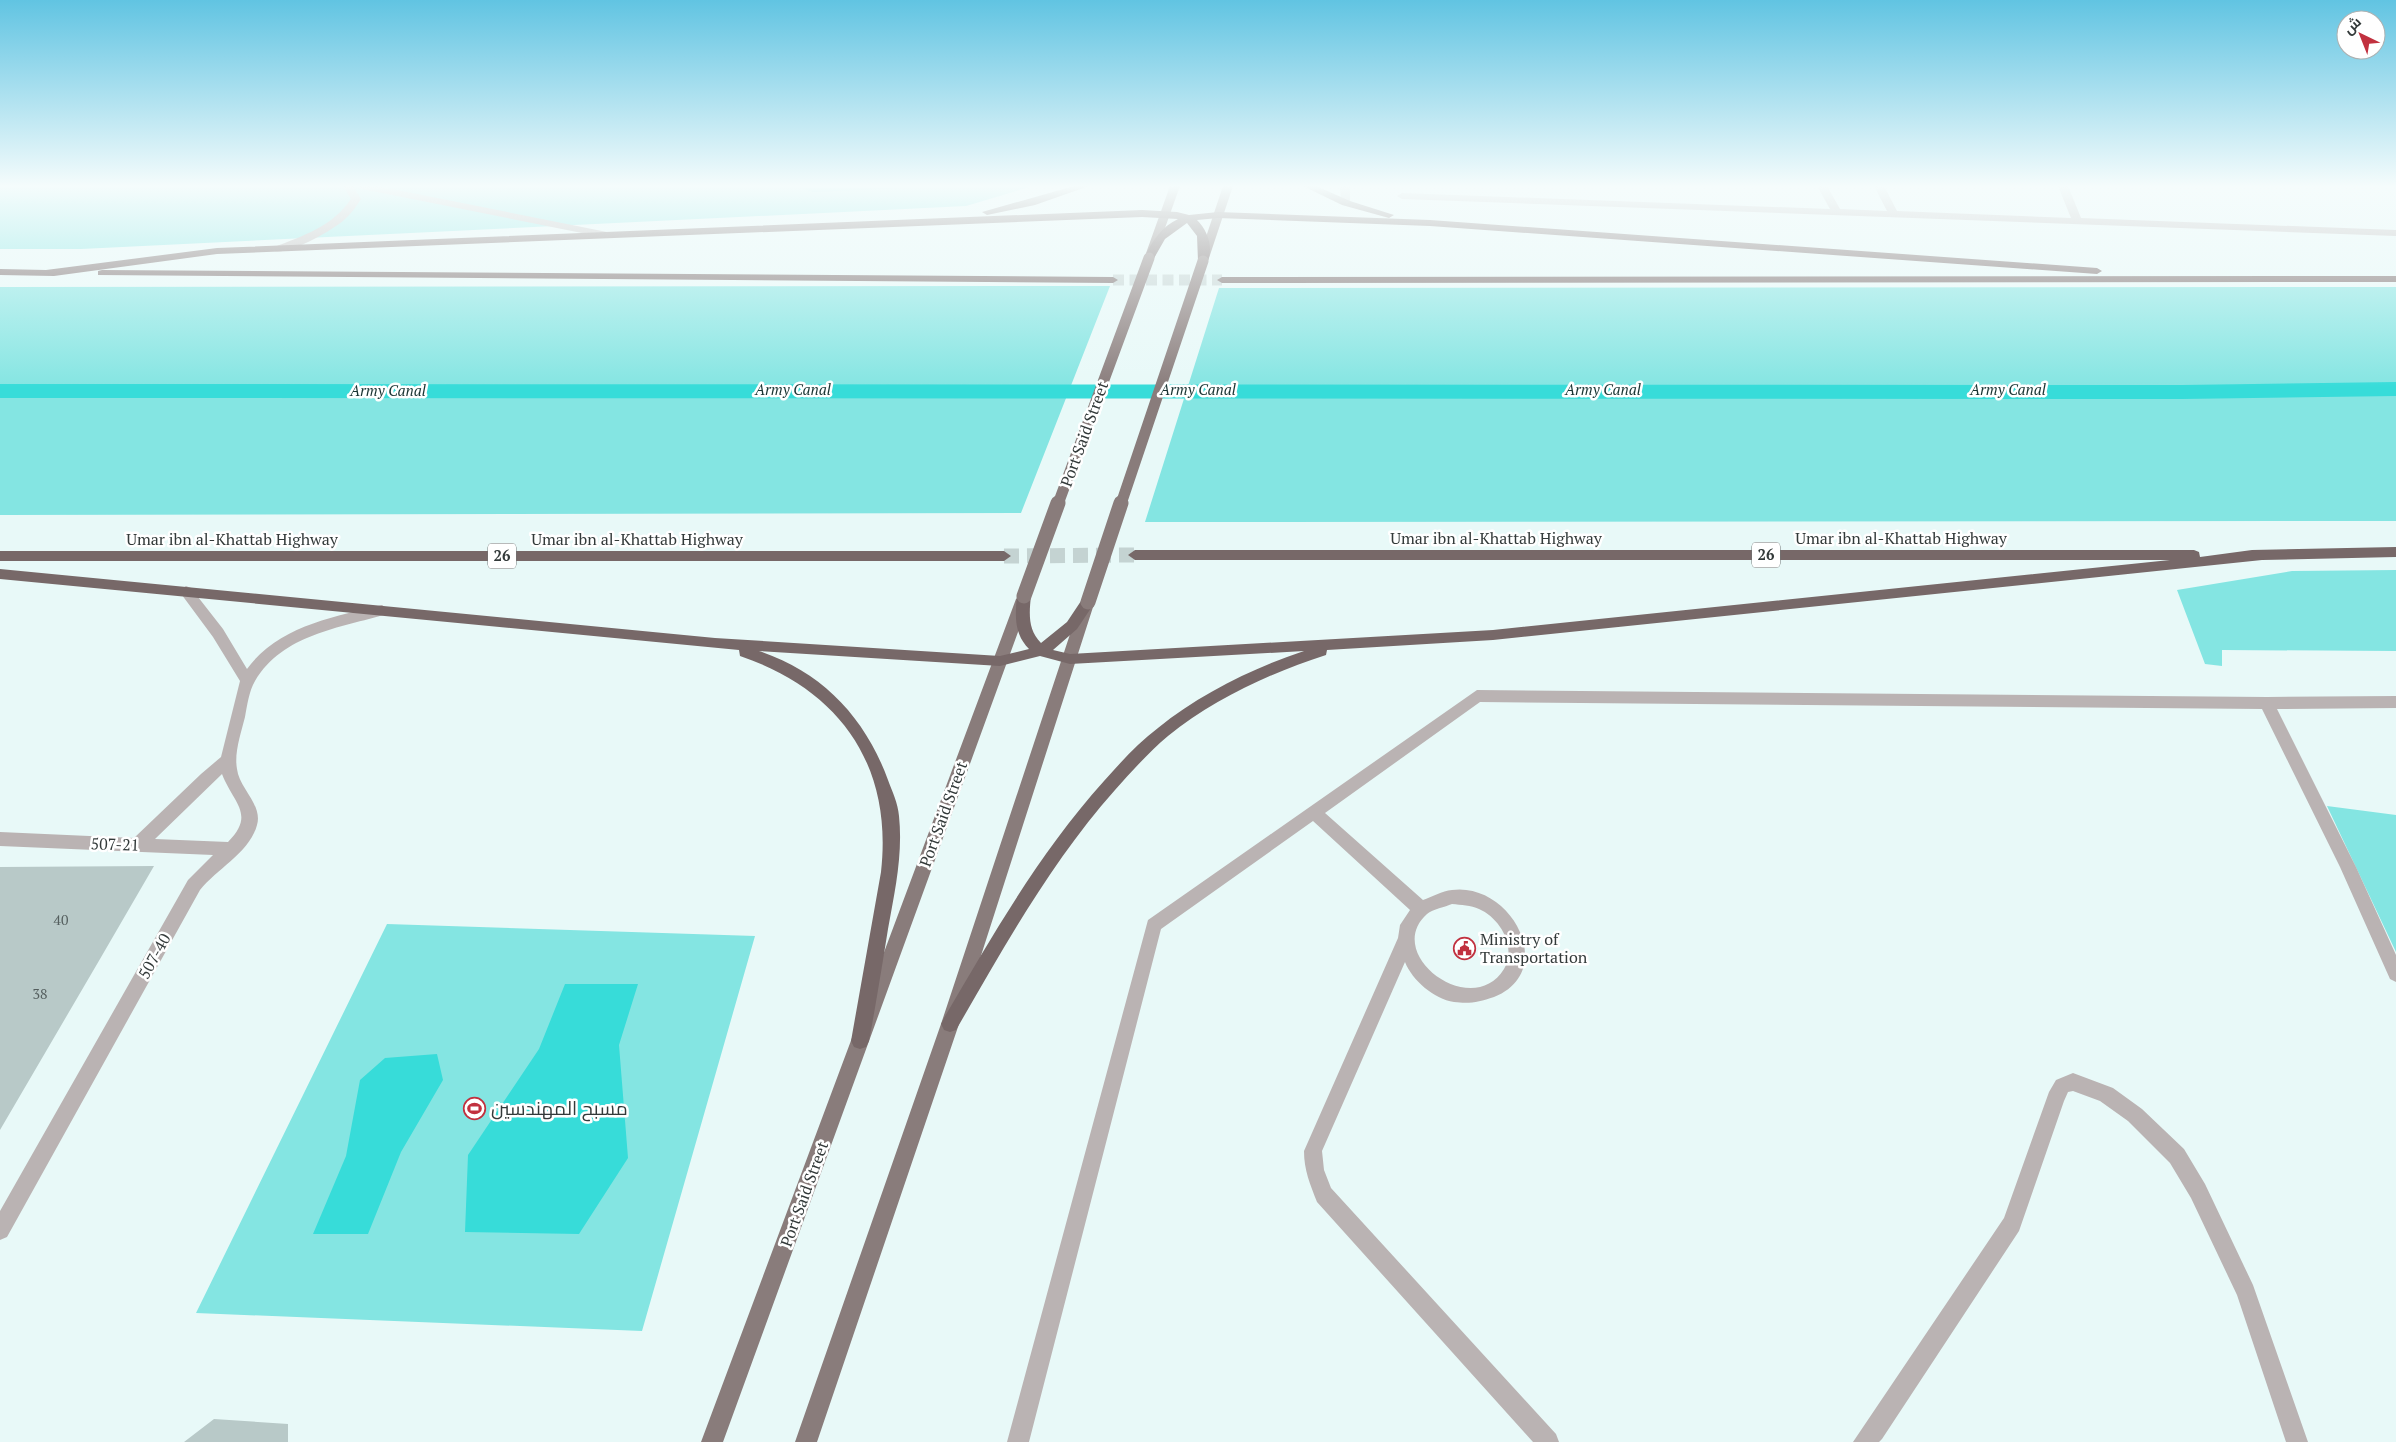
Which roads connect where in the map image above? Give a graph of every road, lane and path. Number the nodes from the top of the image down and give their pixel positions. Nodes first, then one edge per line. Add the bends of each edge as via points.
1 (190, 253) edge
2 (1151, 253) edge
3 (1151, 253) edge
4 (1203, 253) edge
5 (1206, 253) edge
6 (1879, 253) edge
7 (1149, 258) junction
8 (1203, 261) junction
9 (0, 272) edge
10 (45, 273) junction
11 (1113, 280) tunnel mouth
12 (1222, 280) tunnel mouth
13 (2211, 280) junction
14 (2396, 280) edge
15 (2396, 552) edge
16 (1135, 555) tunnel mouth
17 (2261, 555) junction
18 (0, 556) edge
19 (1004, 556) tunnel mouth
20 (0, 574) edge
21 (186, 591) junction
22 (1024, 596) junction
23 (1088, 602) junction
24 (382, 610) junction
25 (715, 643) junction
26 (1345, 644) junction
27 (1041, 650) junction
28 (1070, 659) junction
29 (1000, 660) junction
30 (247, 681) junction
31 (2396, 702) edge
32 (2267, 703) junction
33 (229, 760) junction
34 (1312, 812) junction
35 (0, 839) edge
36 (138, 845) junction
37 (229, 849) junction
38 (1420, 908) junction
39 (1406, 940) junction
40 (2396, 974) edge
41 (950, 1024) junction
42 (860, 1041) junction
43 (0, 1230) edge
44 (1871, 1438) edge
45 (712, 1442) edge
46 (806, 1442) edge
47 (1018, 1442) edge
48 (1548, 1442) edge
49 (2298, 1442) edge

1 - 10 highway
2 - 7 main road, Port Said Street
3 - 7 highway
4 - 8 highway
5 - 8 main road
6 - 13 highway
7 - 22 main road, Port Said Street, bridge
8 - 23 main road, bridge
9 - 10 highway
10 - 11 highway
12 - 13 highway
13 - 14 highway
15 - 17 highway, Umar ibn al-Khattab Highway / 26
16 - 17 highway, Umar ibn al-Khattab Highway / 26
17 - 26 highway via 1493,635
18 - 19 highway, Umar ibn al-Khattab Highway / 26
20 - 21 highway
21 - 24 highway
21 - 30 street via 218,633
22 - 27 highway via 1022,622 1027,639
22 - 29 main road, Port Said Street
23 - 27 highway via 1076,624
23 - 28 main road
24 - 25 highway
24 - 30 street, 507-40 via 319,627 288,640 263,659
25 - 29 highway
25 - 42 highway via 766,657 804,676 844,711 866,744 878,772 891,814 890,877
26 - 28 highway
26 - 41 highway via 1300,657 1212,699 1171,726 1132,761 1098,797 1011,918
27 - 28 highway
27 - 29 highway via 1020,658
28 - 41 main road
29 - 42 main road, Port Said Street
30 - 33 street, 507-40
31 - 32 street
32 - 34 street via 1477,696
32 - 40 street via 2348,866
33 - 36 street via 206,778
33 - 37 street, 507-40 via 229,772 251,820 247,832
34 - 38 street
34 - 47 street via 1154,925
35 - 36 street, 507-21
36 - 37 street, 507-21
37 - 43 street, 507-40 via 194,885
38 - 39 street via 1411,920
38 - 39 street via 1435,900 1452,897 1487,905 1502,916 1512,930 1518,946 1517,962 1509,977 1497,988 1481,994 1462,995 1443,990 1427,980 1414,967
39 - 48 street via 1314,1151 1314,1170 1324,1196
41 - 46 main road
42 - 45 main road, Port Said Street
44 - 49 street via 2012,1224 2056,1098 2062,1086 2073,1082 2106,1094 2135,1115 2177,1156 2198,1191 2246,1292

